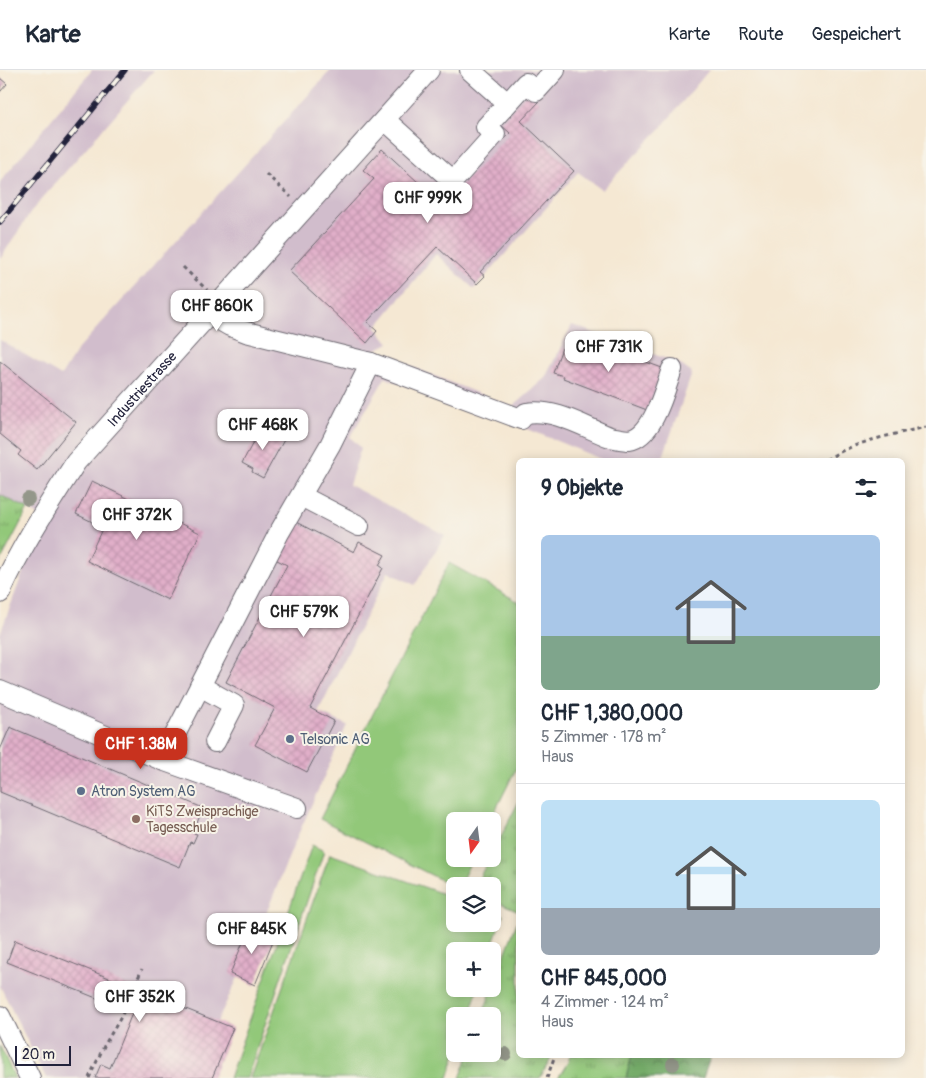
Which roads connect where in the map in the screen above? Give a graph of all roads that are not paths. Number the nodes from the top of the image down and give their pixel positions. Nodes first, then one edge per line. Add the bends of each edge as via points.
1 (429, 70) edge
2 (470, 70) edge
3 (555, 70) edge
4 (508, 103) junction
5 (385, 120) junction
6 (215, 308) junction
7 (371, 363) junction
8 (672, 369) dead end
9 (301, 496) junction
10 (359, 526) dead end
11 (0, 593) edge
12 (200, 686) junction
13 (0, 691) edge
14 (216, 742) dead end
15 (162, 760) junction
16 (297, 808) dead end
17 (0, 1016) edge
18 (30, 1078) edge

1 - 5 street, Industriestrasse
2 - 4 street
3 - 4 street via 536,91 526,82
4 - 5 street via 486,127 494,134 453,181
5 - 6 street, Industriestrasse
6 - 7 street via 230,326 246,332
6 - 11 street, Industriestrasse via 76,462 38,520
7 - 8 street via 522,419 526,413 549,413 610,437 630,440 648,429
7 - 9 street
9 - 10 street
9 - 12 street
12 - 14 street via 234,705
12 - 15 street
13 - 15 street
15 - 16 street
17 - 18 street

